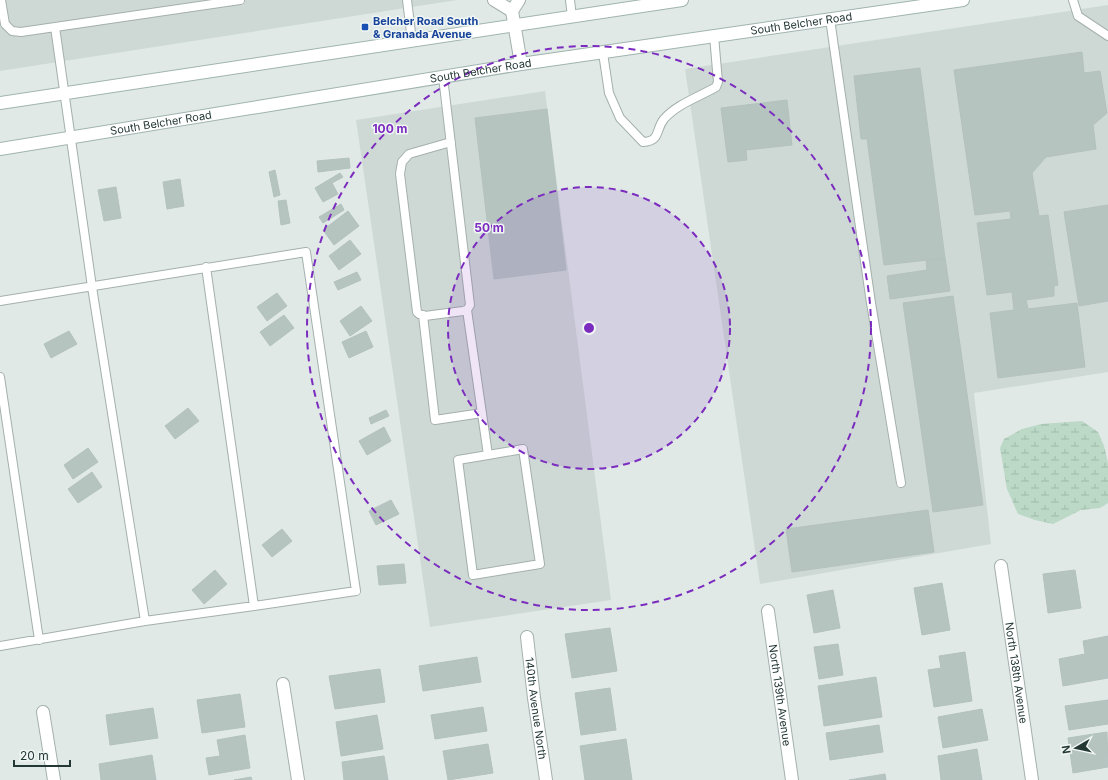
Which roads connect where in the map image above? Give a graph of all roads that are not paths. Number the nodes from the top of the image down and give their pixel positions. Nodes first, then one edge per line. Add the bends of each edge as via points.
1 (1, 0) edge
2 (240, 0) edge
3 (407, 0) edge
4 (494, 0) edge
5 (519, 0) edge
6 (570, 0) edge
7 (682, 0) edge
8 (963, 0) edge
9 (1073, 0) edge
10 (512, 11) junction
11 (572, 17) junction
12 (830, 19) junction
13 (514, 26) junction
14 (56, 27) junction
15 (714, 36) junction
16 (1108, 36) edge
17 (412, 41) junction
18 (603, 52) junction
19 (521, 64) junction
20 (443, 77) junction
21 (64, 94) junction
22 (0, 103) edge
23 (71, 137) junction
24 (452, 142) junction
25 (0, 149) edge
26 (206, 267) junction
27 (92, 287) junction
28 (0, 301) edge
29 (467, 310) junction
30 (423, 315) junction
31 (0, 377) edge
32 (482, 414) junction
33 (488, 455) junction
34 (901, 483) dead end
35 (1001, 566) dead end
36 (254, 606) junction
37 (768, 611) dead end
38 (145, 620) junction
39 (527, 637) dead end
40 (38, 640) junction
41 (0, 646) edge
42 (283, 684) dead end
43 (43, 712) dead end
44 (54, 780) edge
45 (298, 780) edge
46 (546, 780) edge
47 (792, 780) edge
48 (1032, 780) edge

1 - 14 lane via 5,24 12,31
2 - 14 lane
3 - 17 lane
4 - 10 main road
5 - 10 main road
6 - 11 lane
7 - 11 main road
8 - 12 main road, South Belcher Road
9 - 16 lane via 1078,16
10 - 13 main road
11 - 13 main road
12 - 15 main road, South Belcher Road
12 - 34 lane via 871,303
13 - 17 main road
13 - 19 main road
14 - 21 lane
15 - 18 main road, South Belcher Road
15 - 18 lane via 718,82 716,86 682,104 663,120 655,139 650,142 643,142 620,118 609,92
17 - 21 main road
18 - 19 main road, South Belcher Road
19 - 20 main road, South Belcher Road
20 - 23 main road, South Belcher Road
20 - 24 lane
21 - 22 main road
21 - 23 lane
23 - 25 main road, South Belcher Road
23 - 27 lane
24 - 29 lane via 471,301
24 - 30 lane via 409,154 402,162 400,174 417,312
26 - 27 lane
26 - 36 lane
26 - 36 lane via 306,252 356,591
27 - 28 lane
27 - 38 lane
29 - 30 lane
29 - 32 lane
30 - 32 lane via 435,420
31 - 40 lane
32 - 33 lane
33 - 33 lane via 523,449 540,564 473,575 458,460
35 - 48 main road, North 138th Avenue
36 - 38 lane
37 - 47 main road, North 139th Avenue
38 - 40 lane
39 - 46 main road, 140th Avenue North
40 - 41 lane
42 - 45 main road
43 - 44 main road

